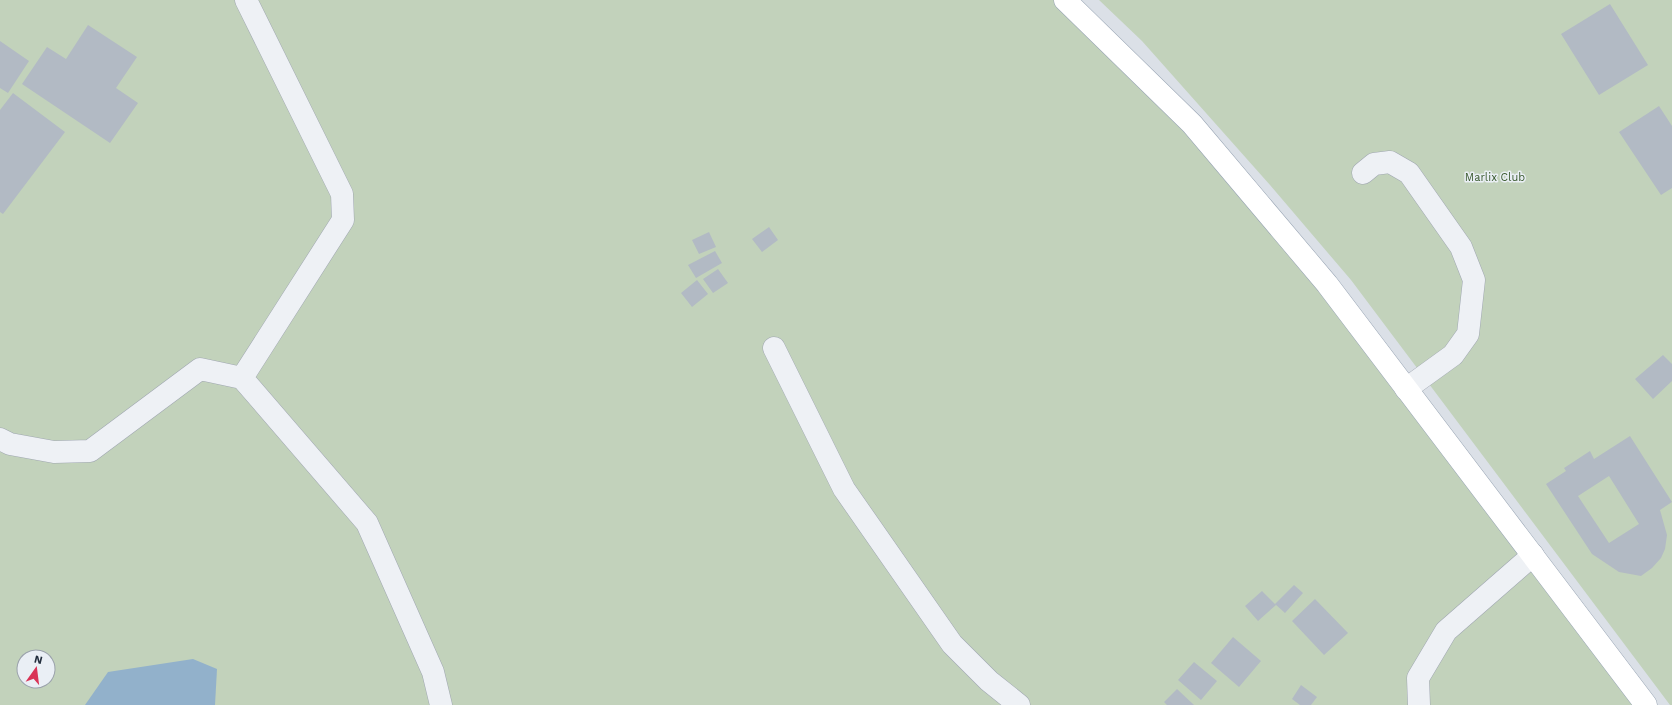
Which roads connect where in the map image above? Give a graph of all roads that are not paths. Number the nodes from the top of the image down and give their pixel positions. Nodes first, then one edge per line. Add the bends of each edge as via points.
1 (246, 0) edge
2 (1065, 0) edge
3 (1363, 173) dead end
4 (774, 348) dead end
5 (242, 378) junction
6 (1406, 389) junction
7 (0, 439) edge
8 (1533, 555) junction
9 (441, 705) edge
10 (1019, 705) edge
11 (1419, 705) edge
12 (1646, 705) edge

1 - 5 street via 342,194 343,220
2 - 6 main road via 1192,124 1327,284
3 - 6 street via 1374,164 1390,162 1409,173 1462,247 1474,280 1468,334 1453,356
4 - 10 street via 844,489 952,644 989,681
5 - 7 street via 200,369 90,451 54,452 10,444
5 - 9 street via 367,523 433,672
6 - 8 main road
8 - 11 street via 1446,631 1418,678
8 - 12 main road

